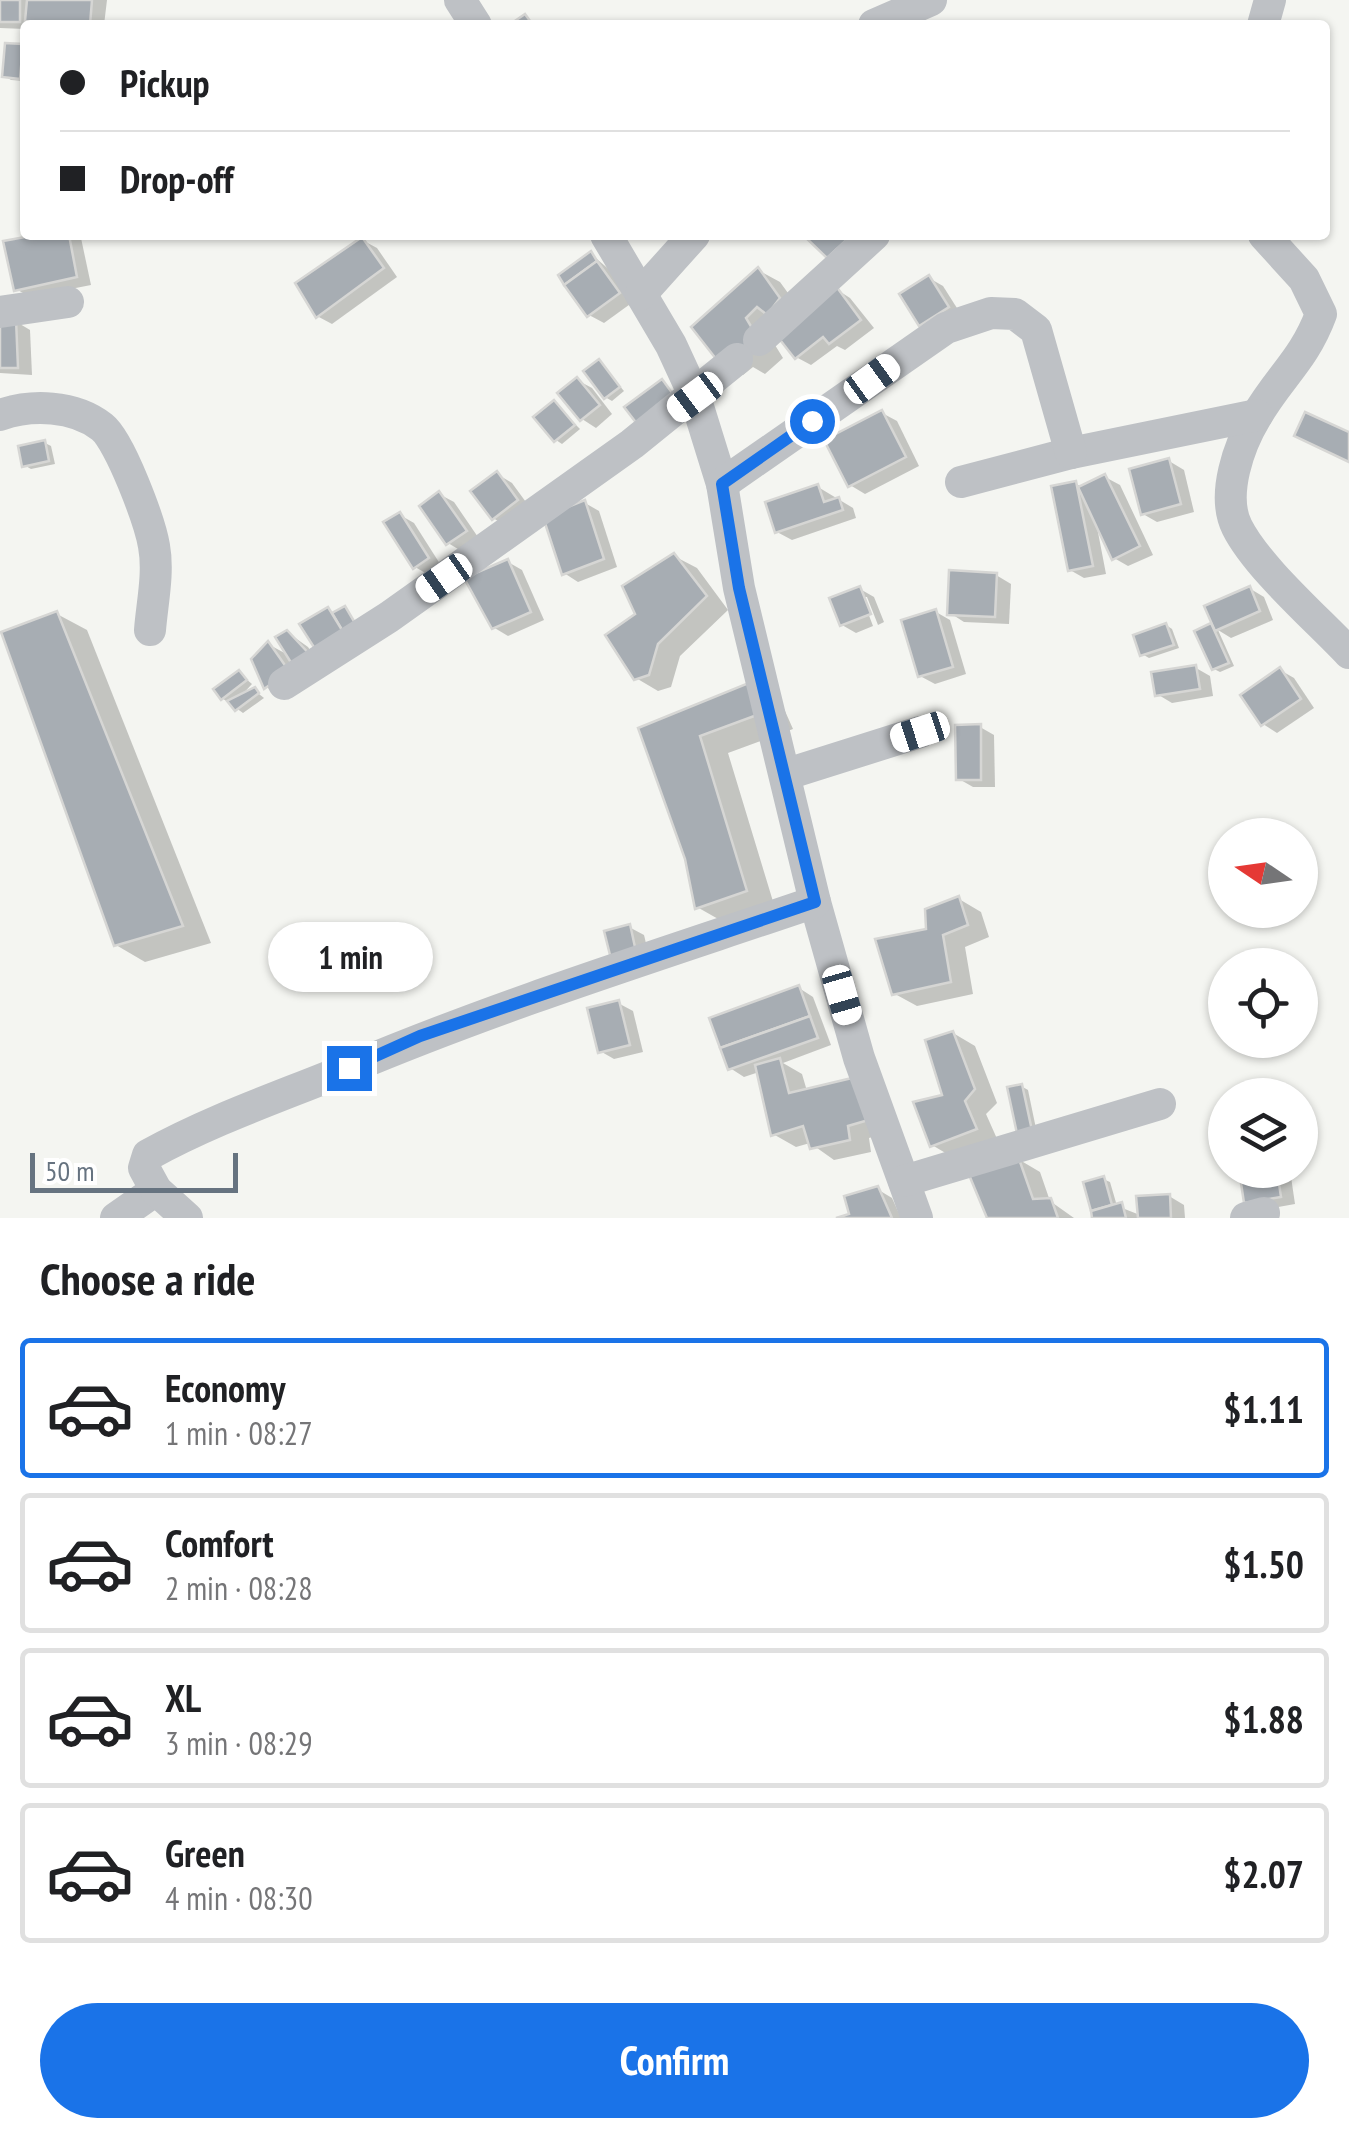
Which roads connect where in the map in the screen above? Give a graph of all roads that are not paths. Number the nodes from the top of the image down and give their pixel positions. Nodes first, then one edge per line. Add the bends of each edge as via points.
1 (931, 0) edge
2 (885, 20) edge
3 (609, 240) edge
4 (690, 240) edge
5 (868, 240) edge
6 (1269, 240) edge
7 (642, 294) junction
8 (68, 302) dead end
9 (0, 312) edge
10 (695, 397) junction
11 (0, 415) edge
12 (1257, 415) junction
13 (1070, 454) junction
14 (961, 482) dead end
15 (722, 484) junction
16 (150, 630) dead end
17 (1349, 653) edge
18 (284, 684) dead end
19 (920, 732) dead end
20 (787, 774) junction
21 (815, 902) junction
22 (1160, 1104) dead end
23 (904, 1181) junction
24 (156, 1190) junction
25 (116, 1218) edge
26 (187, 1218) edge
27 (917, 1218) edge

1 - 2 street
3 - 7 street
4 - 7 street
5 - 10 street
6 - 12 street via 1304,279 1321,314 1309,348
7 - 10 street
8 - 9 street
10 - 15 street
10 - 18 street via 389,617
11 - 16 street via 26,406 61,410 102,426 114,442 154,546
12 - 13 street
12 - 17 street via 1230,494 1236,526
13 - 14 street
13 - 15 street via 1036,330 1014,314 991,313 946,328
15 - 20 street via 739,588
19 - 20 street
20 - 21 street
21 - 23 street
21 - 24 street via 420,1036 239,1110 148,1155 144,1168
22 - 23 street
23 - 27 street
24 - 25 street
24 - 26 street

